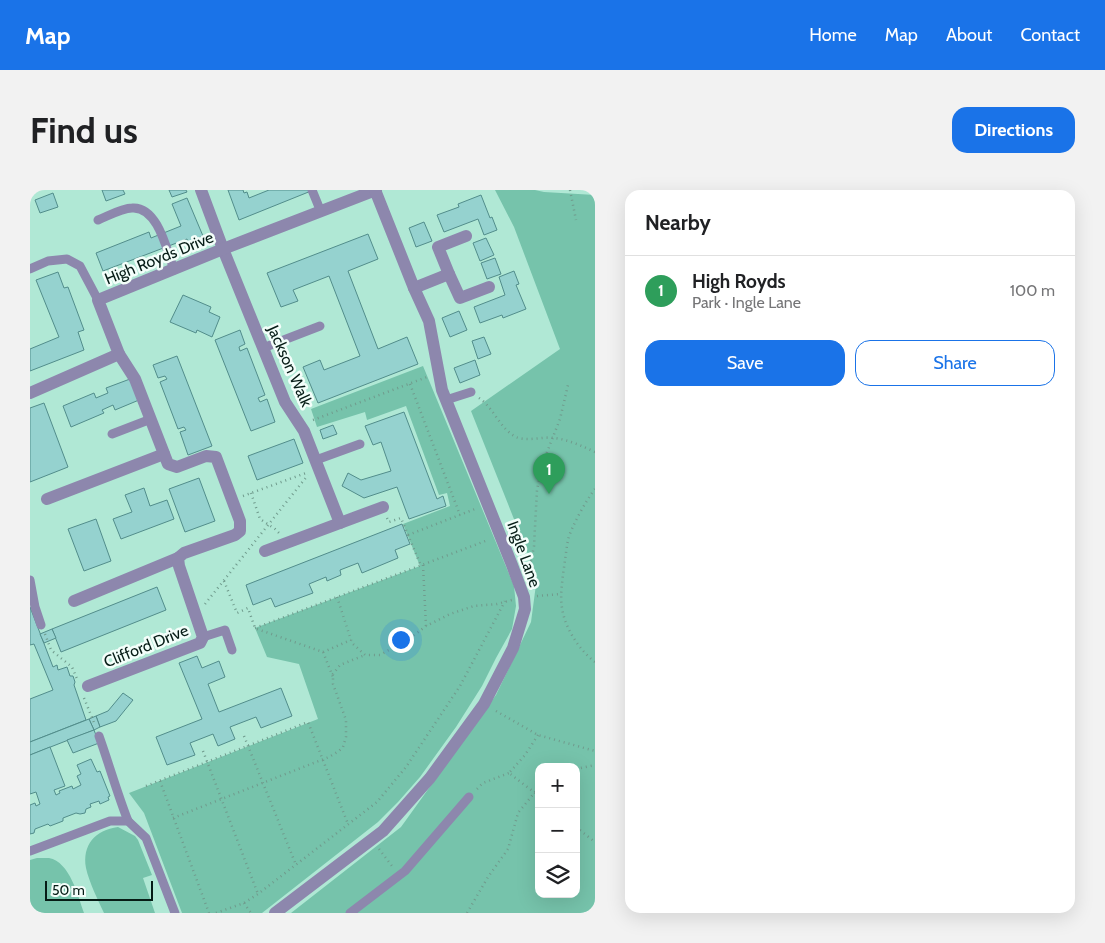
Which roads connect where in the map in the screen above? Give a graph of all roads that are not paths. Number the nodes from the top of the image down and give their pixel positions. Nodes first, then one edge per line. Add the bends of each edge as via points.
1 (201, 190) edge
2 (312, 190) edge
3 (376, 190) edge
4 (321, 212) junction
5 (98, 220) dead end
6 (466, 236) dead end
7 (223, 249) junction
8 (30, 269) edge
9 (174, 270) junction
10 (449, 274) junction
11 (489, 287) dead end
12 (414, 288) junction
13 (98, 300) junction
14 (320, 326) dead end
15 (263, 348) junction
16 (119, 354) junction
17 (471, 392) road end
18 (30, 393) edge
19 (446, 400) junction
20 (150, 419) junction
21 (112, 434) dead end
22 (360, 444) dead end
23 (164, 454) junction
24 (316, 460) junction
25 (47, 500) dead end
26 (383, 507) road end
27 (340, 523) junction
28 (265, 551) dead end
29 (178, 558) junction
30 (30, 581) edge
31 (74, 601) dead end
32 (41, 625) road end
33 (203, 637) junction
34 (232, 650) dead end
35 (83, 688) road end
36 (99, 736) road end
37 (468, 797) road end
38 (128, 821) junction
39 (30, 851) edge
40 (175, 913) edge
41 (275, 913) edge
42 (350, 913) edge

1 - 7 street, Jackson Walk
2 - 4 lane
3 - 4 street, High Royds Drive
3 - 12 street, Ingle Lane
4 - 7 street, High Royds Drive
5 - 9 lane via 132,208 148,213 157,224
6 - 10 street via 438,248
7 - 9 street, High Royds Drive
7 - 15 street, Jackson Walk
8 - 13 lane via 48,261 68,258 80,266
9 - 13 street, High Royds Drive
10 - 11 street via 460,298
10 - 12 street
12 - 19 street, Ingle Lane via 429,321
13 - 16 street, High Royds Drive
14 - 15 lane
15 - 24 street, Jackson Walk via 285,402 304,431
16 - 18 street
16 - 20 street via 135,378
17 - 19 lane
19 - 41 street, Ingle Lane via 524,597 525,609 513,648 484,704 430,778 383,831
20 - 21 lane
20 - 23 street
22 - 24 lane
23 - 25 street
23 - 29 street via 168,464 177,467 206,456 216,457 240,521 240,531 234,535
24 - 27 street, Jackson Walk
26 - 27 street
27 - 28 street
29 - 31 street
29 - 33 street, Clifford Drive
30 - 32 lane
33 - 34 lane via 225,630
33 - 35 street, Clifford Drive via 200,643
36 - 38 lane
37 - 42 lane via 405,870
38 - 39 lane via 110,821
38 - 40 lane via 146,838

